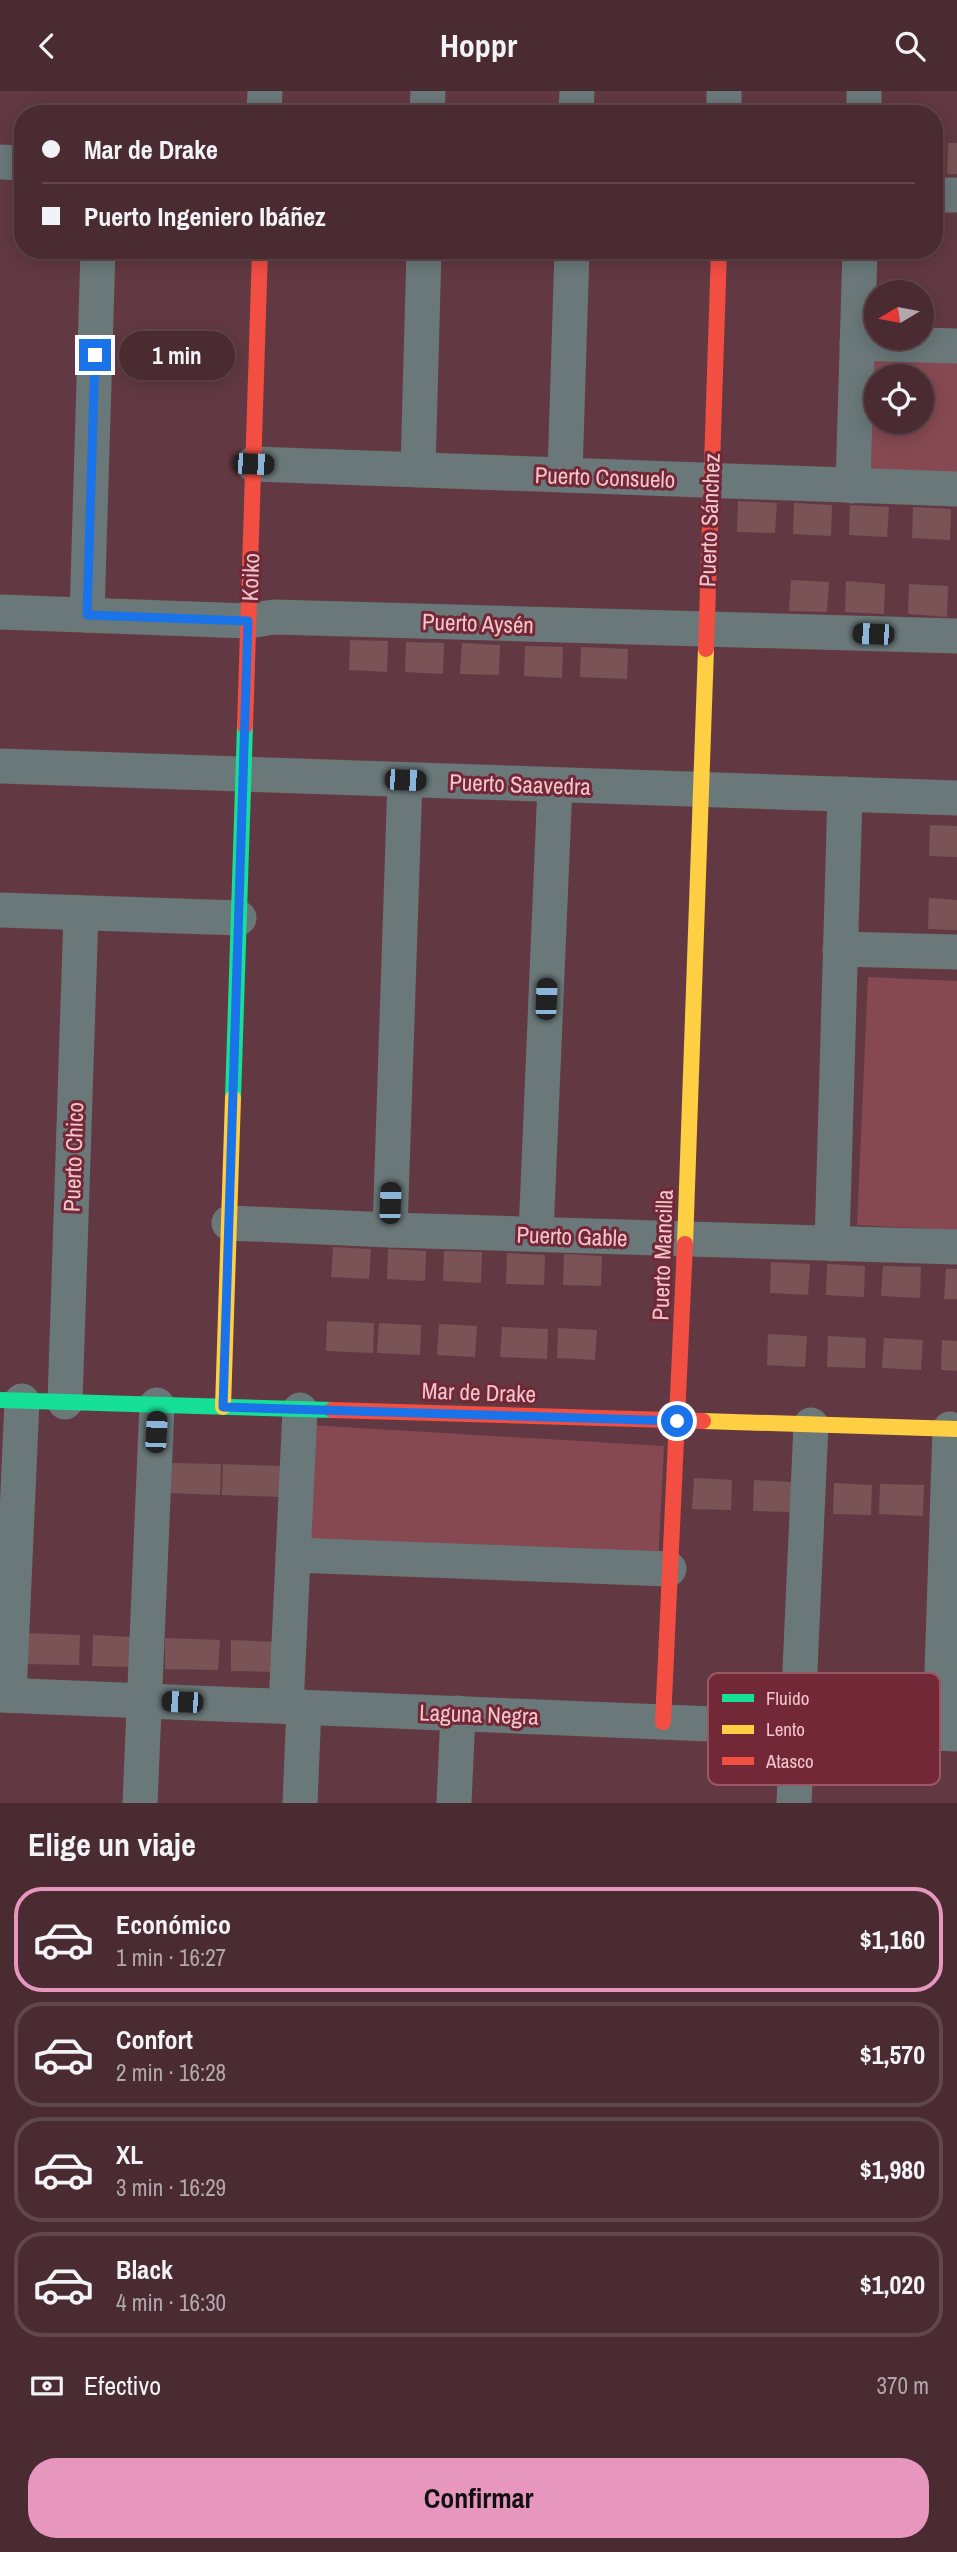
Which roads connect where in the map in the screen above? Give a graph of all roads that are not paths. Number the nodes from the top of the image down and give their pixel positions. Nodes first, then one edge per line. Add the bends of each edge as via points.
1 (98, 259) edge
2 (260, 259) edge
3 (424, 259) edge
4 (572, 259) edge
5 (719, 259) edge
6 (860, 259) edge
7 (857, 343) junction
8 (957, 346) edge
9 (253, 464) junction
10 (418, 470) junction
11 (565, 475) junction
12 (711, 481) junction
13 (853, 486) junction
14 (957, 489) edge
15 (0, 613) edge
16 (87, 615) junction
17 (248, 621) junction
18 (706, 629) junction
19 (957, 636) edge
20 (0, 766) edge
21 (243, 774) junction
22 (405, 780) junction
23 (555, 785) junction
24 (701, 789) junction
25 (845, 795) junction
26 (957, 798) edge
27 (0, 910) edge
28 (81, 913) junction
29 (239, 918) junction
30 (841, 949) junction
31 (957, 952) edge
32 (229, 1223) junction
33 (390, 1230) junction
34 (536, 1234) junction
35 (685, 1239) junction
36 (831, 1244) junction
37 (957, 1248) edge
38 (11, 1401) edge
39 (65, 1402) junction
40 (157, 1405) junction
41 (223, 1407) junction
42 (300, 1410) junction
43 (677, 1421) junction
44 (811, 1425) junction
45 (954, 1429) edge
46 (293, 1555) junction
47 (669, 1569) junction
48 (800, 1673) edge
49 (4, 1695) edge
50 (144, 1701) junction
51 (295, 1707) junction
52 (458, 1713) junction
53 (663, 1722) junction
54 (708, 1724) edge
55 (948, 1733) edge
56 (795, 1785) edge
57 (140, 1803) edge
58 (300, 1803) edge
59 (454, 1803) edge
60 (794, 1803) edge

1 - 16 street
2 - 9 street, Koiko
3 - 10 street
4 - 11 street
5 - 12 street, Puerto Sánchez
6 - 7 street
7 - 8 street
7 - 13 street
9 - 10 street, Puerto Consuelo
9 - 17 street, Koiko
10 - 11 street, Puerto Consuelo
11 - 12 street, Puerto Consuelo
12 - 13 street, Puerto Consuelo
12 - 18 street, Puerto Sánchez
13 - 14 street, Puerto Consuelo
15 - 16 street, Puerto Aysén
16 - 17 street, Puerto Aysén
17 - 18 street, Puerto Aysén via 274,617
17 - 21 street, Koiko
18 - 19 street, Puerto Aysén
18 - 24 street, Puerto Sánchez
20 - 21 street, Puerto Saavedra
21 - 22 street, Puerto Saavedra
21 - 29 street, Koiko
22 - 23 street, Puerto Saavedra
22 - 33 street
23 - 24 street, Puerto Saavedra
23 - 34 street
24 - 25 street, Puerto Saavedra
24 - 35 street, Puerto Mancilla
25 - 26 street, Puerto Saavedra
25 - 30 street
27 - 28 street
28 - 29 street
28 - 39 street, Puerto Chico
29 - 32 street, Koiko
30 - 31 street
30 - 36 street
32 - 33 street, Puerto Gable
32 - 41 street, Koiko
33 - 34 street, Puerto Gable
34 - 35 street, Puerto Gable
35 - 36 street, Puerto Gable
35 - 43 street, Puerto Mancilla
36 - 37 street, Puerto Gable
38 - 39 street, Mar de Drake
38 - 49 street
39 - 40 street, Mar de Drake
40 - 41 street, Mar de Drake
40 - 50 street
41 - 42 street, Mar de Drake
42 - 43 street, Mar de Drake
42 - 46 street
43 - 44 street, Mar de Drake
43 - 47 street, Puerto Mancilla
44 - 45 street, Mar de Drake
44 - 48 street
45 - 55 street
46 - 47 street
46 - 51 street
47 - 53 street, Puerto Mancilla
49 - 50 street, Laguna Negra
50 - 51 street, Laguna Negra
50 - 57 street
51 - 52 street, Laguna Negra
51 - 58 street
52 - 53 street, Laguna Negra
52 - 59 street
53 - 54 street, Laguna Negra
56 - 60 street

